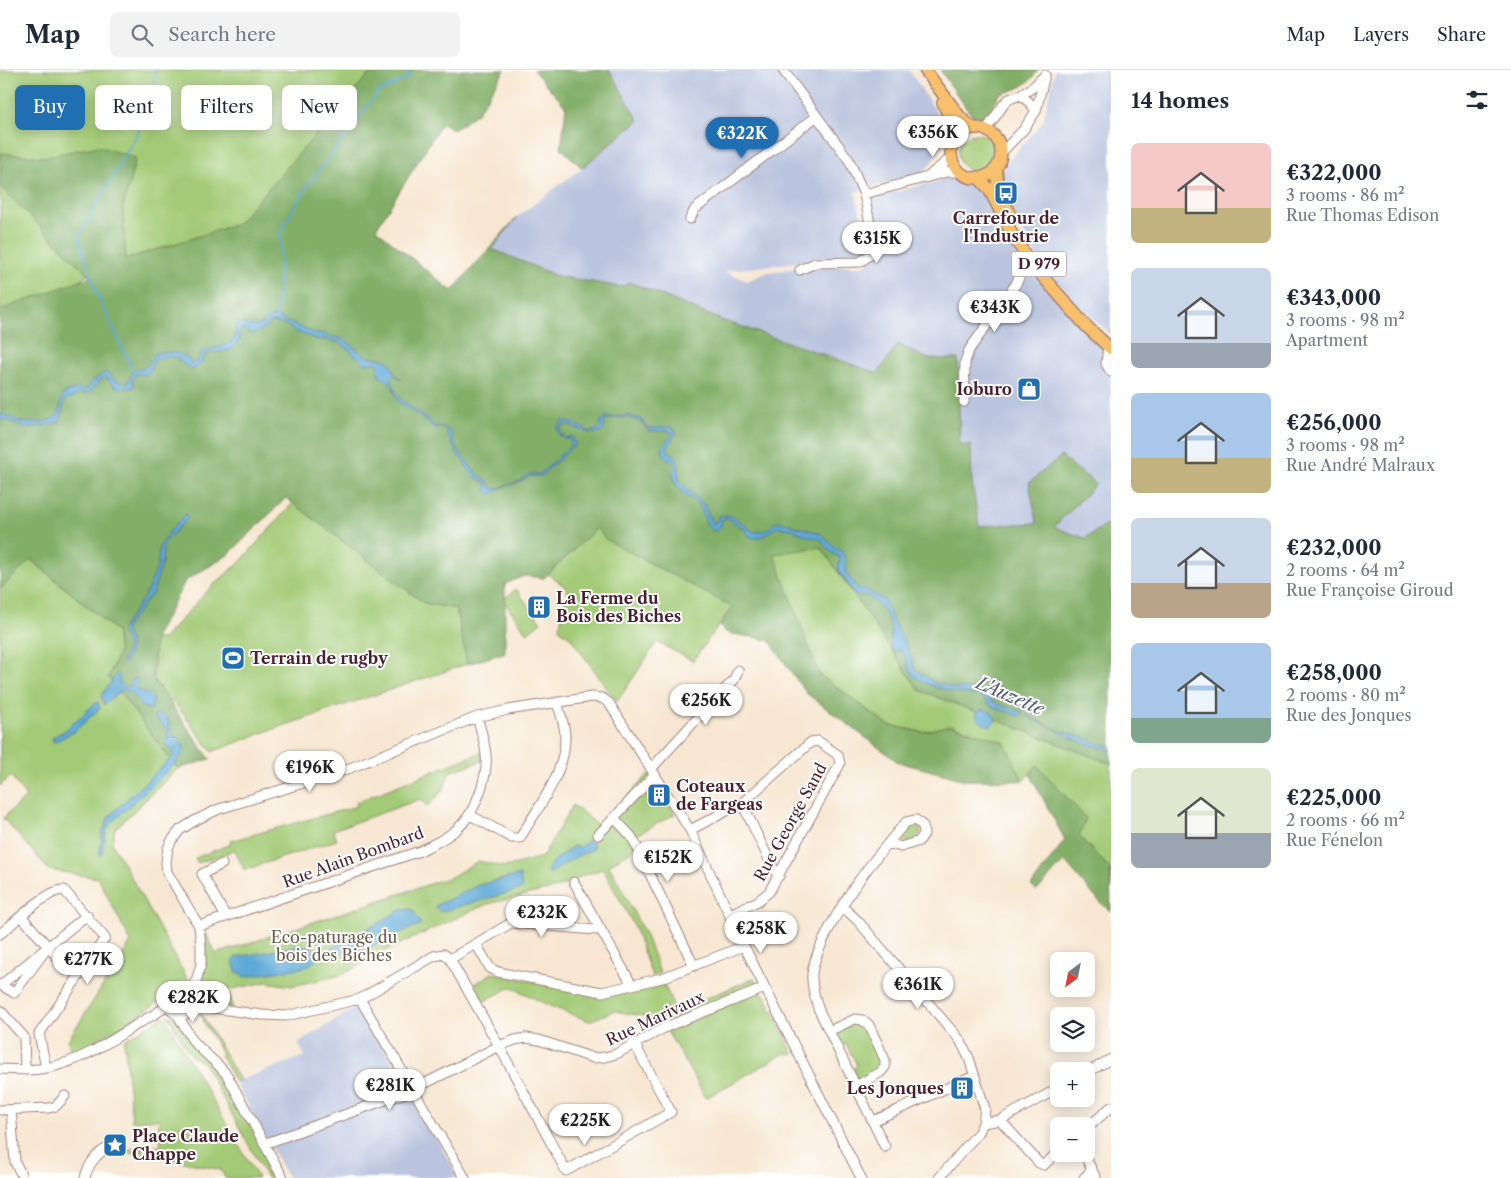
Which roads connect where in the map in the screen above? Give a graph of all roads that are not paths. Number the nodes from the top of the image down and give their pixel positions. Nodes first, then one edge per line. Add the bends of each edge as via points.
1 (783, 70) edge
2 (925, 70) edge
3 (1046, 72) edge
4 (934, 83) junction
5 (1021, 95) junction
6 (1036, 111) junction
7 (817, 116) junction
8 (973, 128) junction
9 (986, 130) junction
10 (958, 136) junction
11 (1001, 153) junction
12 (952, 157) junction
13 (996, 168) junction
14 (960, 172) junction
15 (928, 177) junction
16 (978, 177) junction
17 (864, 194) junction
18 (690, 219) dead end
19 (1030, 262) junction
20 (800, 270) dead end
21 (1109, 343) edge
22 (1109, 370) edge
23 (964, 402) dead end
24 (738, 670) dead end
25 (557, 702) junction
26 (477, 718) junction
27 (653, 772) junction
28 (742, 803) junction
29 (470, 815) junction
30 (614, 819) junction
31 (690, 830) junction
32 (598, 835) dead end
33 (888, 843) dead end
34 (222, 864) dead end
35 (779, 876) junction
36 (574, 882) dead end
37 (842, 906) junction
38 (730, 914) junction
39 (87, 915) junction
40 (22, 917) junction
41 (226, 917) junction
42 (199, 926) junction
43 (600, 928) junction
44 (0, 934) edge
45 (476, 944) junction
46 (744, 946) junction
47 (48, 947) junction
48 (447, 957) junction
49 (694, 966) junction
50 (80, 975) junction
51 (632, 985) junction
52 (765, 988) junction
53 (187, 993) junction
54 (360, 999) junction
55 (170, 1000) junction
56 (190, 1008) junction
57 (0, 1010) edge
58 (161, 1010) junction
59 (175, 1013) junction
60 (186, 1029) junction
61 (829, 1031) junction
62 (40, 1034) junction
63 (24, 1037) junction
64 (634, 1043) junction
65 (499, 1046) junction
66 (1110, 1061) edge
67 (46, 1068) junction
68 (1095, 1068) edge
69 (0, 1069) edge
70 (25, 1070) junction
71 (974, 1076) junction
72 (856, 1086) junction
73 (414, 1090) junction
74 (1050, 1093) edge
75 (65, 1096) dead end
76 (1111, 1108) edge
77 (0, 1110) edge
78 (12, 1110) junction
79 (1000, 1120) junction
80 (874, 1121) junction
81 (1095, 1121) edge
82 (984, 1123) junction
83 (264, 1144) junction
84 (115, 1146) dead end
85 (885, 1147) dead end
86 (1050, 1159) edge
87 (1088, 1162) edge
88 (21, 1174) dead end
89 (1094, 1174) edge
90 (85, 1178) edge
91 (283, 1178) edge
92 (465, 1178) edge
93 (861, 1178) edge
94 (939, 1178) edge
95 (1084, 1178) edge

1 - 7 street
2 - 4 main road
3 - 5 street
3 - 6 street
4 - 8 main road
4 - 10 main road
5 - 6 street
5 - 9 street via 1009,99
6 - 11 street
7 - 17 street via 850,160
7 - 18 street via 695,208
8 - 9 main road
8 - 10 main road
9 - 11 main road via 997,139
10 - 12 main road
11 - 13 main road
12 - 14 main road
12 - 15 street
13 - 16 main road
13 - 21 main road, D 979 via 998,187 1023,242 1051,280
14 - 15 street
14 - 16 main road
15 - 17 street
16 - 19 main road, D 979 via 989,189
17 - 20 street via 873,240 871,254 860,262 815,263
19 - 21 main road, D 979 via 1086,326
19 - 23 street via 969,350 965,362
21 - 22 street via 1106,359
24 - 27 street via 734,680
25 - 26 street
25 - 27 street via 592,697 609,703
25 - 29 street via 565,735 563,759 549,790 520,838 512,838
26 - 29 street, Rue Alain Bombard via 486,759 484,781
26 - 42 street via 345,770 219,809 180,830 168,848 167,872
27 - 30 street
27 - 31 street
28 - 31 street, Rue George Sand
28 - 35 street
28 - 35 street, Rue George Sand via 811,742 818,741 838,755 840,764
29 - 41 street, Rue Alain Bombard via 458,829 420,851
30 - 32 street
30 - 49 street via 636,845
31 - 38 street
33 - 37 street
34 - 41 street via 202,874
35 - 38 street, Rue George Sand via 769,892 758,901
36 - 43 street
37 - 61 street via 814,960 812,975 818,1008
37 - 71 street via 960,1040
38 - 46 street
39 - 40 street via 64,890 59,890 46,896
39 - 47 street
39 - 50 street via 105,938
40 - 44 street
40 - 47 street
41 - 42 street, Rue Alain Bombard
42 - 53 street via 201,964
43 - 45 street via 511,923
43 - 51 street
45 - 48 street
45 - 51 street via 490,968 498,972 602,992
46 - 49 street
46 - 52 street
47 - 47 street via 8,980 1,985 14,993
47 - 50 street
48 - 54 street via 434,956
48 - 65 street
49 - 51 street
50 - 62 street
52 - 64 street, Rue Marivaux via 668,1026
52 - 93 street
53 - 55 street via 178,991
53 - 56 street via 192,999
54 - 56 street via 286,1016
54 - 73 street
55 - 58 street
55 - 59 street
56 - 59 street via 183,1014
56 - 60 street
57 - 63 street
58 - 59 street
58 - 67 street via 91,1052
59 - 60 street
60 - 83 street via 203,1052 227,1075
61 - 72 street
61 - 72 street via 855,1019 869,1025 885,1067
62 - 63 street
62 - 67 street
63 - 70 street
64 - 65 street, Rue Marivaux via 616,1054 599,1058 526,1038
64 - 65 street via 671,1112 566,1171
65 - 73 street, Rue Marivaux
66 - 68 street
67 - 70 street
69 - 70 street
71 - 80 street
71 - 82 street via 985,1109
72 - 80 street
73 - 83 street, Rue Marivaux
73 - 92 street
74 - 79 street
75 - 78 street via 56,1106 49,1108
76 - 81 street
77 - 78 street
78 - 88 street via 15,1162
79 - 82 street
79 - 86 street via 1039,1163 1044,1165
80 - 85 street
82 - 94 street
83 - 91 street
84 - 90 street via 100,1154 88,1168
87 - 89 street
89 - 95 street

